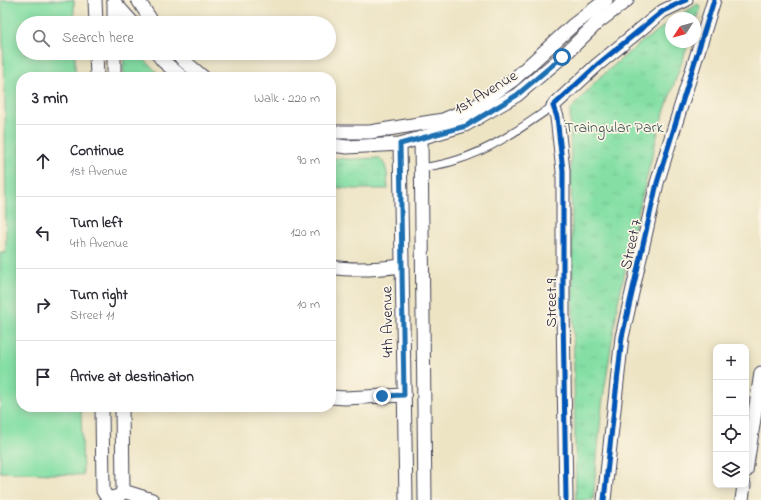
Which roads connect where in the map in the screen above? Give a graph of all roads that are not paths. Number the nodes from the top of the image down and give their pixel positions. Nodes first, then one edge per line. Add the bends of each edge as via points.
1 (95, 0) edge
2 (138, 0) edge
3 (606, 0) edge
4 (627, 0) edge
5 (686, 0) edge
6 (714, 0) edge
7 (114, 1) edge
8 (96, 16) edge
9 (114, 16) edge
10 (126, 16) edge
11 (148, 16) edge
12 (96, 60) edge
13 (114, 60) edge
14 (162, 60) edge
15 (182, 60) edge
16 (97, 72) edge
17 (114, 72) edge
18 (176, 72) edge
19 (197, 72) edge
20 (553, 106) junction
21 (336, 132) edge
22 (421, 139) junction
23 (400, 144) junction
24 (336, 146) edge
25 (421, 168) junction
26 (402, 266) junction
27 (336, 268) edge
28 (761, 373) edge
29 (404, 395) junction
30 (336, 397) edge
31 (102, 412) edge
32 (122, 412) edge
33 (749, 452) edge
34 (744, 488) edge
35 (123, 491) junction
36 (152, 500) edge
37 (406, 500) edge
38 (426, 500) edge
39 (566, 500) edge
40 (604, 500) edge
41 (742, 500) edge

1 - 8 street
2 - 11 street
3 - 21 street, 1st Avenue via 572,26 513,80 476,106 443,120 370,132
4 - 22 street, 1st Avenue via 598,22 517,95 466,126
5 - 20 street via 663,11 597,65
6 - 40 street, Street 7 via 657,183 622,337
7 - 9 street
7 - 10 street
12 - 16 street
13 - 17 street
14 - 18 street
15 - 19 street
20 - 25 lane via 519,130 489,146 458,160
20 - 39 street, Street 9 via 557,117 563,171
22 - 23 street, 1st Avenue
22 - 25 street
23 - 24 street, 1st Avenue via 347,148
23 - 26 street, 4th Avenue
25 - 38 street
26 - 27 street
26 - 29 street, 4th Avenue
28 - 33 street
29 - 30 street
29 - 37 street, 4th Avenue
31 - 35 street via 103,491 111,498 119,496
32 - 35 street
34 - 41 street
35 - 36 street

